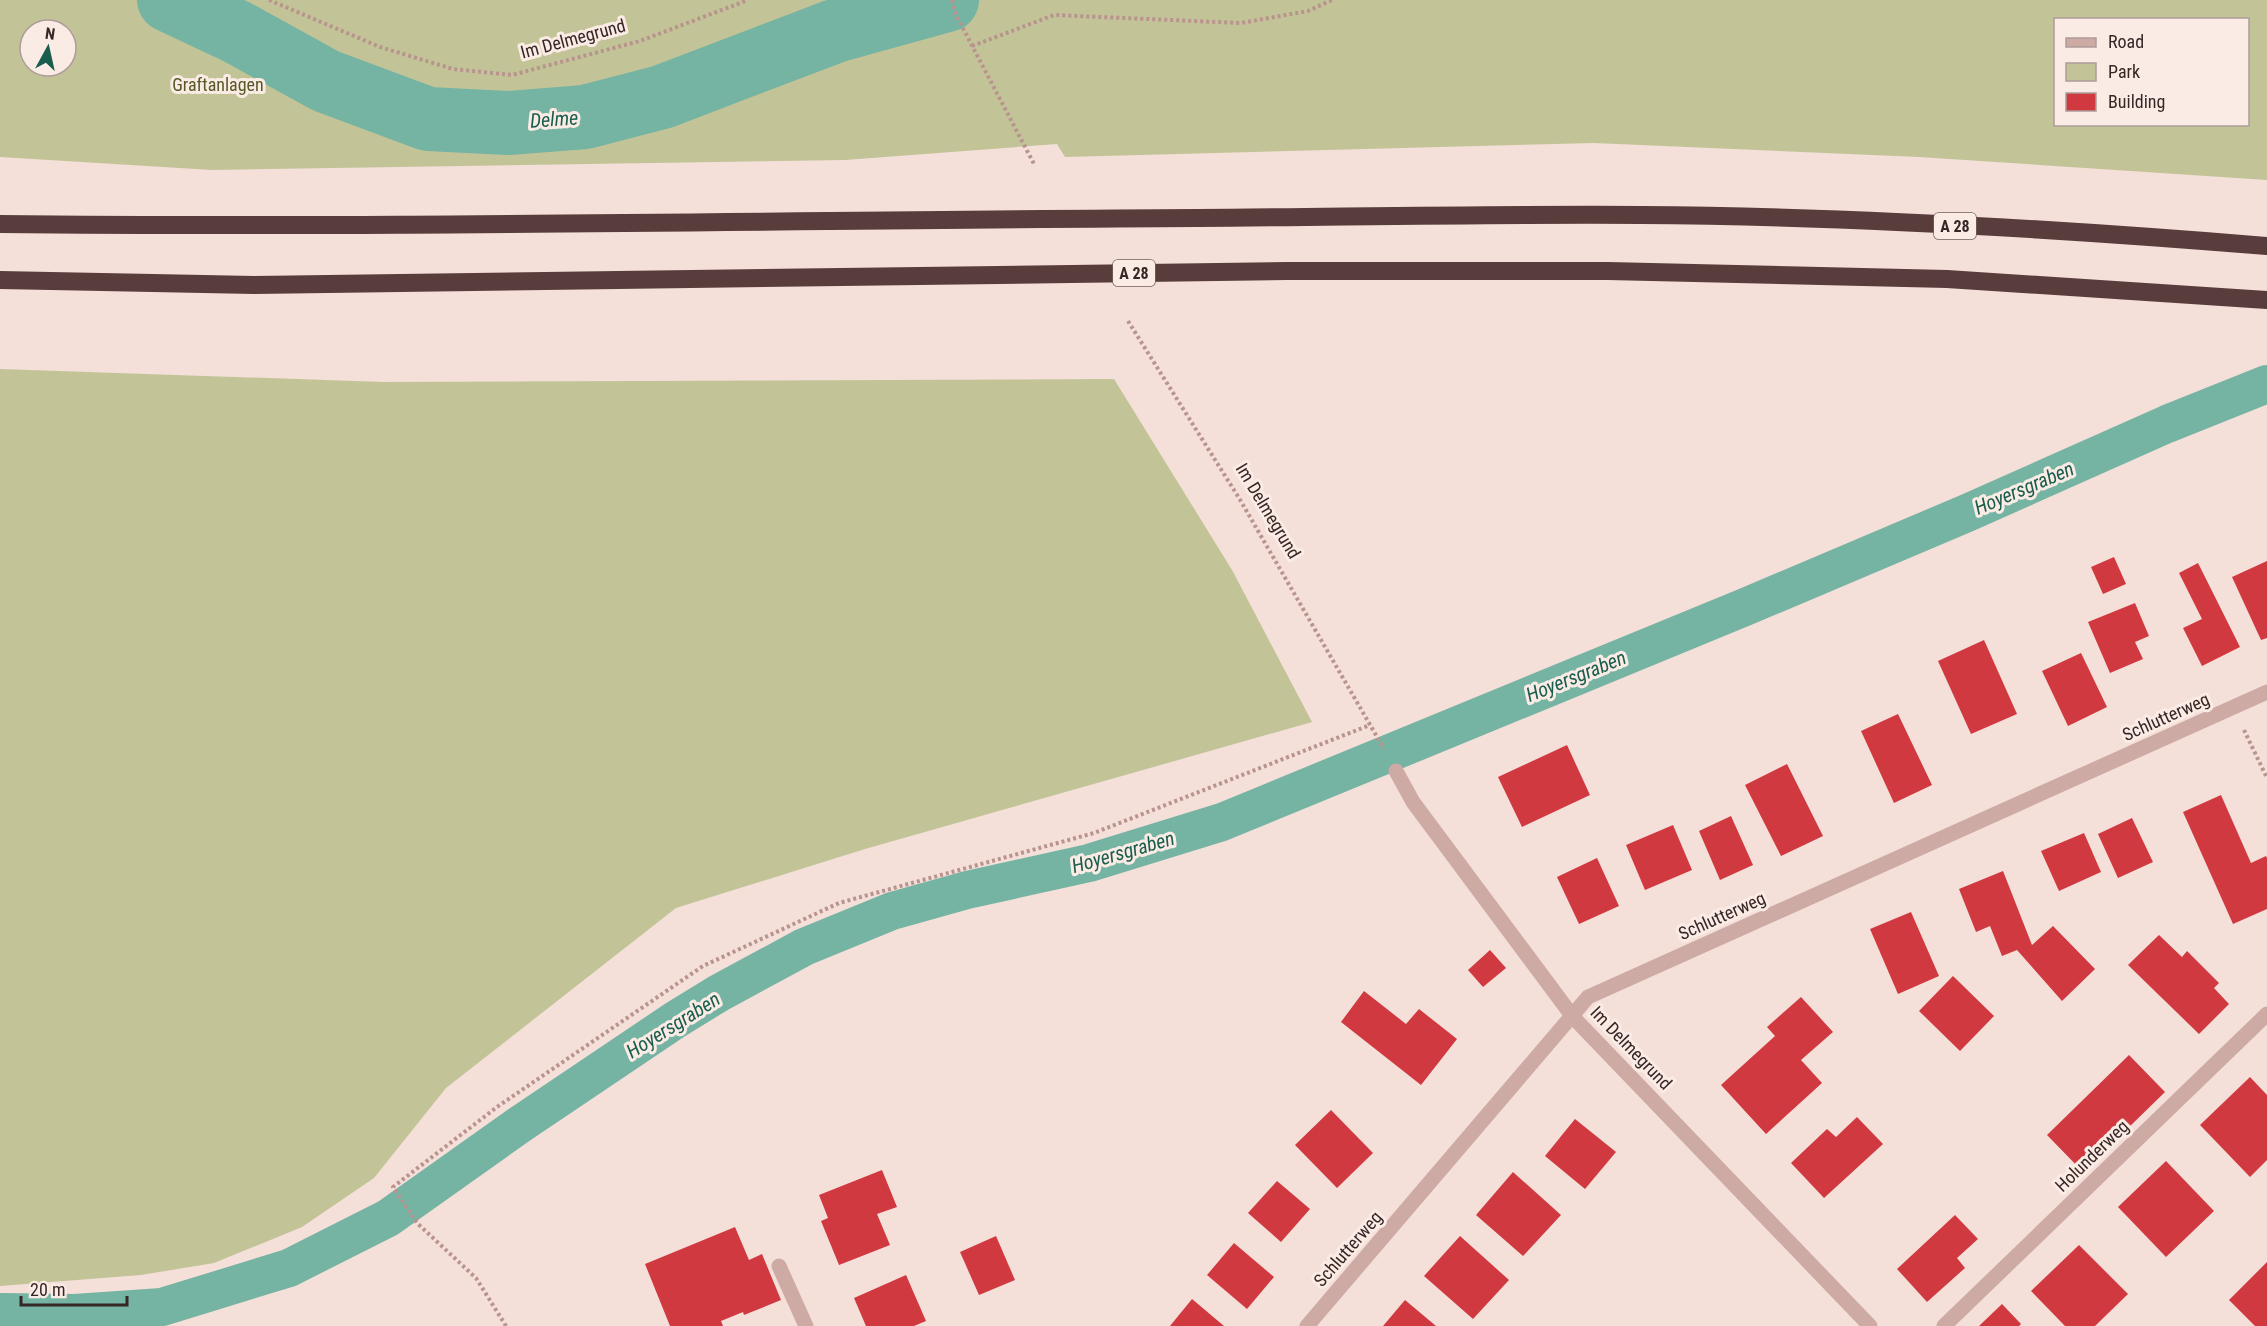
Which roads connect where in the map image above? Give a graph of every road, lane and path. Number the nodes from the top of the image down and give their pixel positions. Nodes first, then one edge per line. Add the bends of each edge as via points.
1 (269, 0) edge
2 (748, 0) edge
3 (952, 0) edge
4 (1332, 0) edge
5 (972, 46) junction
6 (1035, 164) dead end
7 (0, 224) edge
8 (2267, 246) edge
9 (0, 280) edge
10 (2267, 300) edge
11 (1128, 321) dead end
12 (2267, 692) edge
13 (2234, 708) junction
14 (1396, 771) dead end
15 (2267, 778) edge
16 (2267, 1014) edge
17 (1573, 1017) junction
18 (779, 1266) dead end
19 (507, 1326) edge
20 (806, 1326) edge
21 (1307, 1326) edge
22 (1870, 1326) edge
23 (1944, 1326) edge

1 - 2 path, Im Delmegrund via 380,47 453,69 512,75 640,41
3 - 5 path
4 - 5 path via 1308,11 1241,23 1054,15
5 - 6 path
7 - 8 highway, A 28 via 254,227 1643,215 1967,226
9 - 10 highway, A 28 via 254,285 1299,271 1608,271 1947,279
11 - 19 path, Im Delmegrund via 1239,498 1370,724 1094,833 839,903 703,966 497,1107 393,1187 417,1223 476,1278
12 - 13 street, Schlutterweg
13 - 15 path
13 - 17 street, Schlutterweg via 1588,997
14 - 17 street, Im Delmegrund via 1413,802
16 - 23 street, Holunderweg
17 - 21 street, Schlutterweg
17 - 22 street, Im Delmegrund
18 - 20 street

